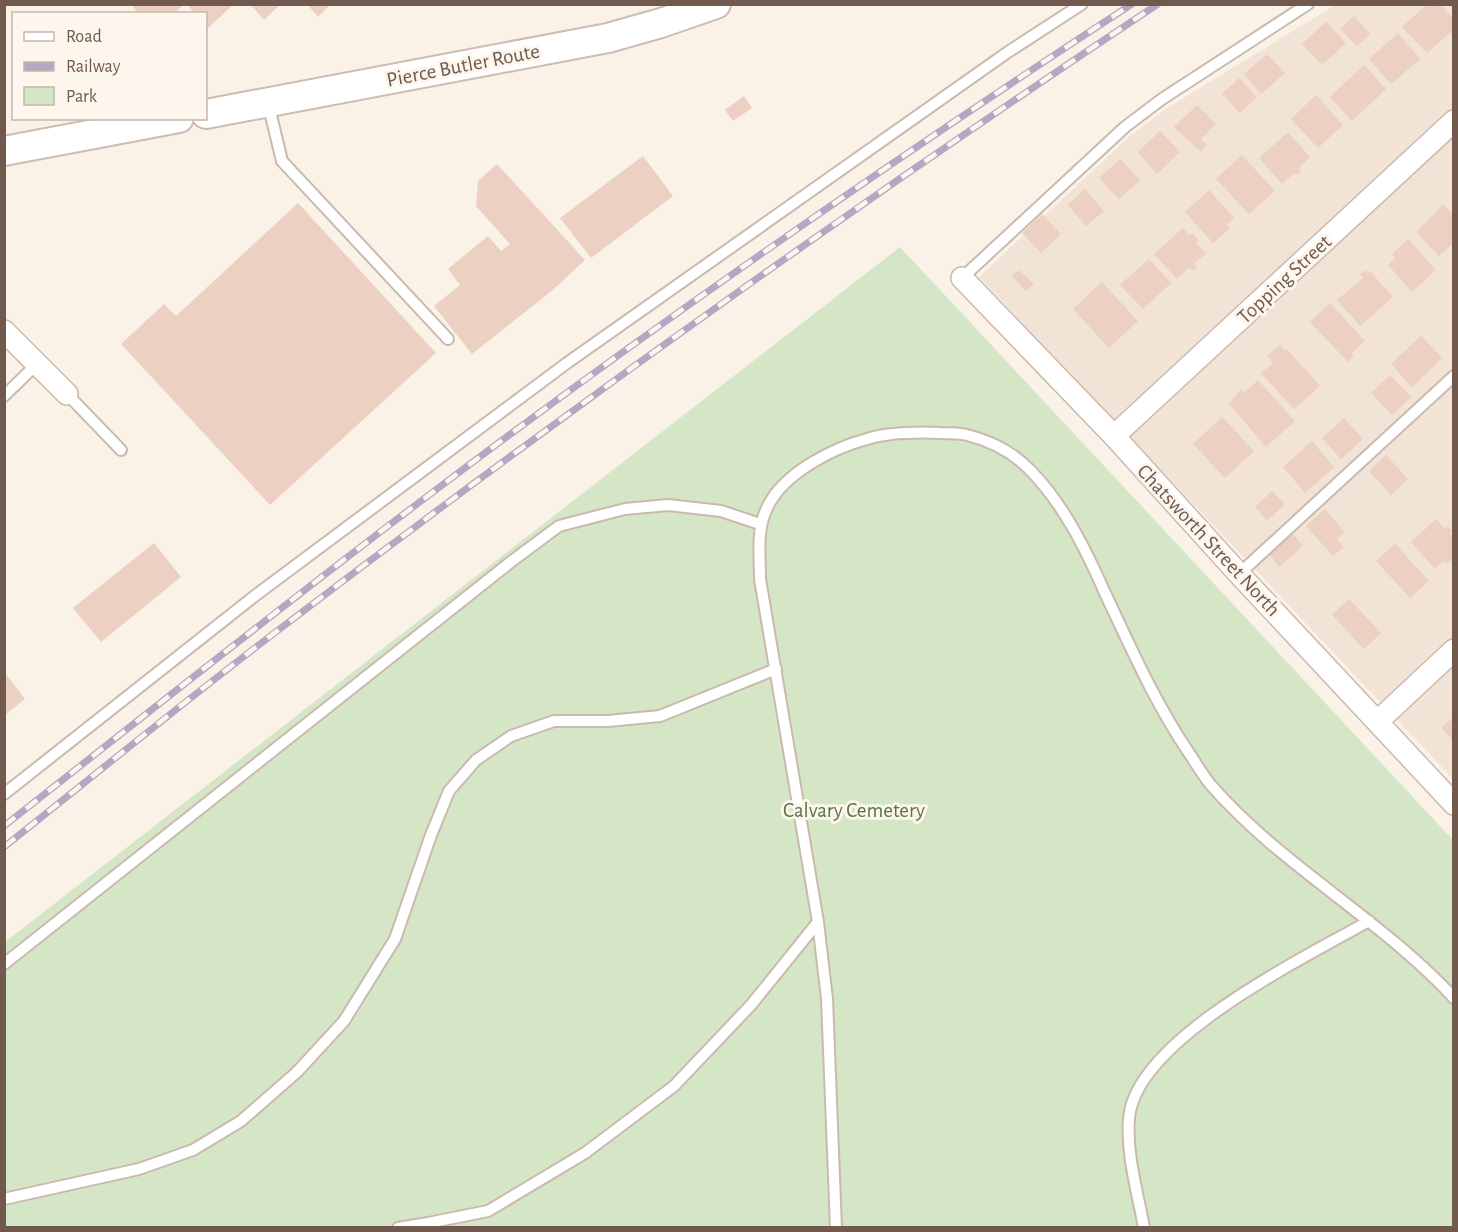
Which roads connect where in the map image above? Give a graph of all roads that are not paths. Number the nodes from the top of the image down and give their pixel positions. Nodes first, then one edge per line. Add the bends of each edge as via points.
1 (1082, 4) edge
2 (1308, 4) edge
3 (712, 5) edge
4 (268, 102) junction
5 (207, 114) edge
6 (156, 120) edge
7 (1454, 121) edge
8 (101, 125) edge
9 (4, 151) edge
10 (962, 278) joint
11 (4, 331) edge
12 (448, 339) dead end
13 (37, 364) junction
14 (1454, 376) edge
15 (67, 394) joint
16 (4, 396) edge
17 (1114, 436) junction
18 (121, 450) dead end
19 (760, 524) junction
20 (1239, 574) junction
21 (1454, 650) edge
22 (776, 669) junction
23 (1378, 721) junction
24 (4, 794) edge
25 (1454, 804) edge
26 (1369, 921) junction
27 (818, 922) junction
28 (4, 964) edge
29 (1454, 998) edge
30 (4, 1199) edge
31 (398, 1227) edge
32 (836, 1227) edge
33 (1144, 1227) edge

1 - 24 lane via 567,363 256,595
2 - 10 lane via 1125,127
3 - 4 main road, Pierce Butler Route via 608,38
4 - 5 main road, Pierce Butler Route
4 - 12 lane via 282,161
6 - 8 main road
7 - 17 street, Topping Street
8 - 9 main road
10 - 17 street, Chatsworth Street North
11 - 13 street
13 - 15 street
13 - 16 lane
14 - 20 lane
15 - 18 lane
17 - 20 street, Chatsworth Street North
19 - 22 lane via 760,579
19 - 26 lane via 769,503 792,477 831,452 868,438 914,432 966,434 1002,447 1030,470 1060,507 1089,557 1168,723 1209,782 1256,831
19 - 28 lane via 721,511 668,505 625,509 559,526
20 - 23 street, Chatsworth Street North
21 - 23 street
22 - 27 lane
22 - 30 lane via 660,716 554,721 511,736 476,760 449,791 395,939 344,1020 297,1072 241,1121 193,1150 139,1169
23 - 25 street, Chatsworth Street North
26 - 29 lane
26 - 33 lane via 1238,996 1173,1045 1140,1084 1129,1118
27 - 31 lane via 751,1005 674,1086 585,1153 488,1211
27 - 32 lane via 827,999

